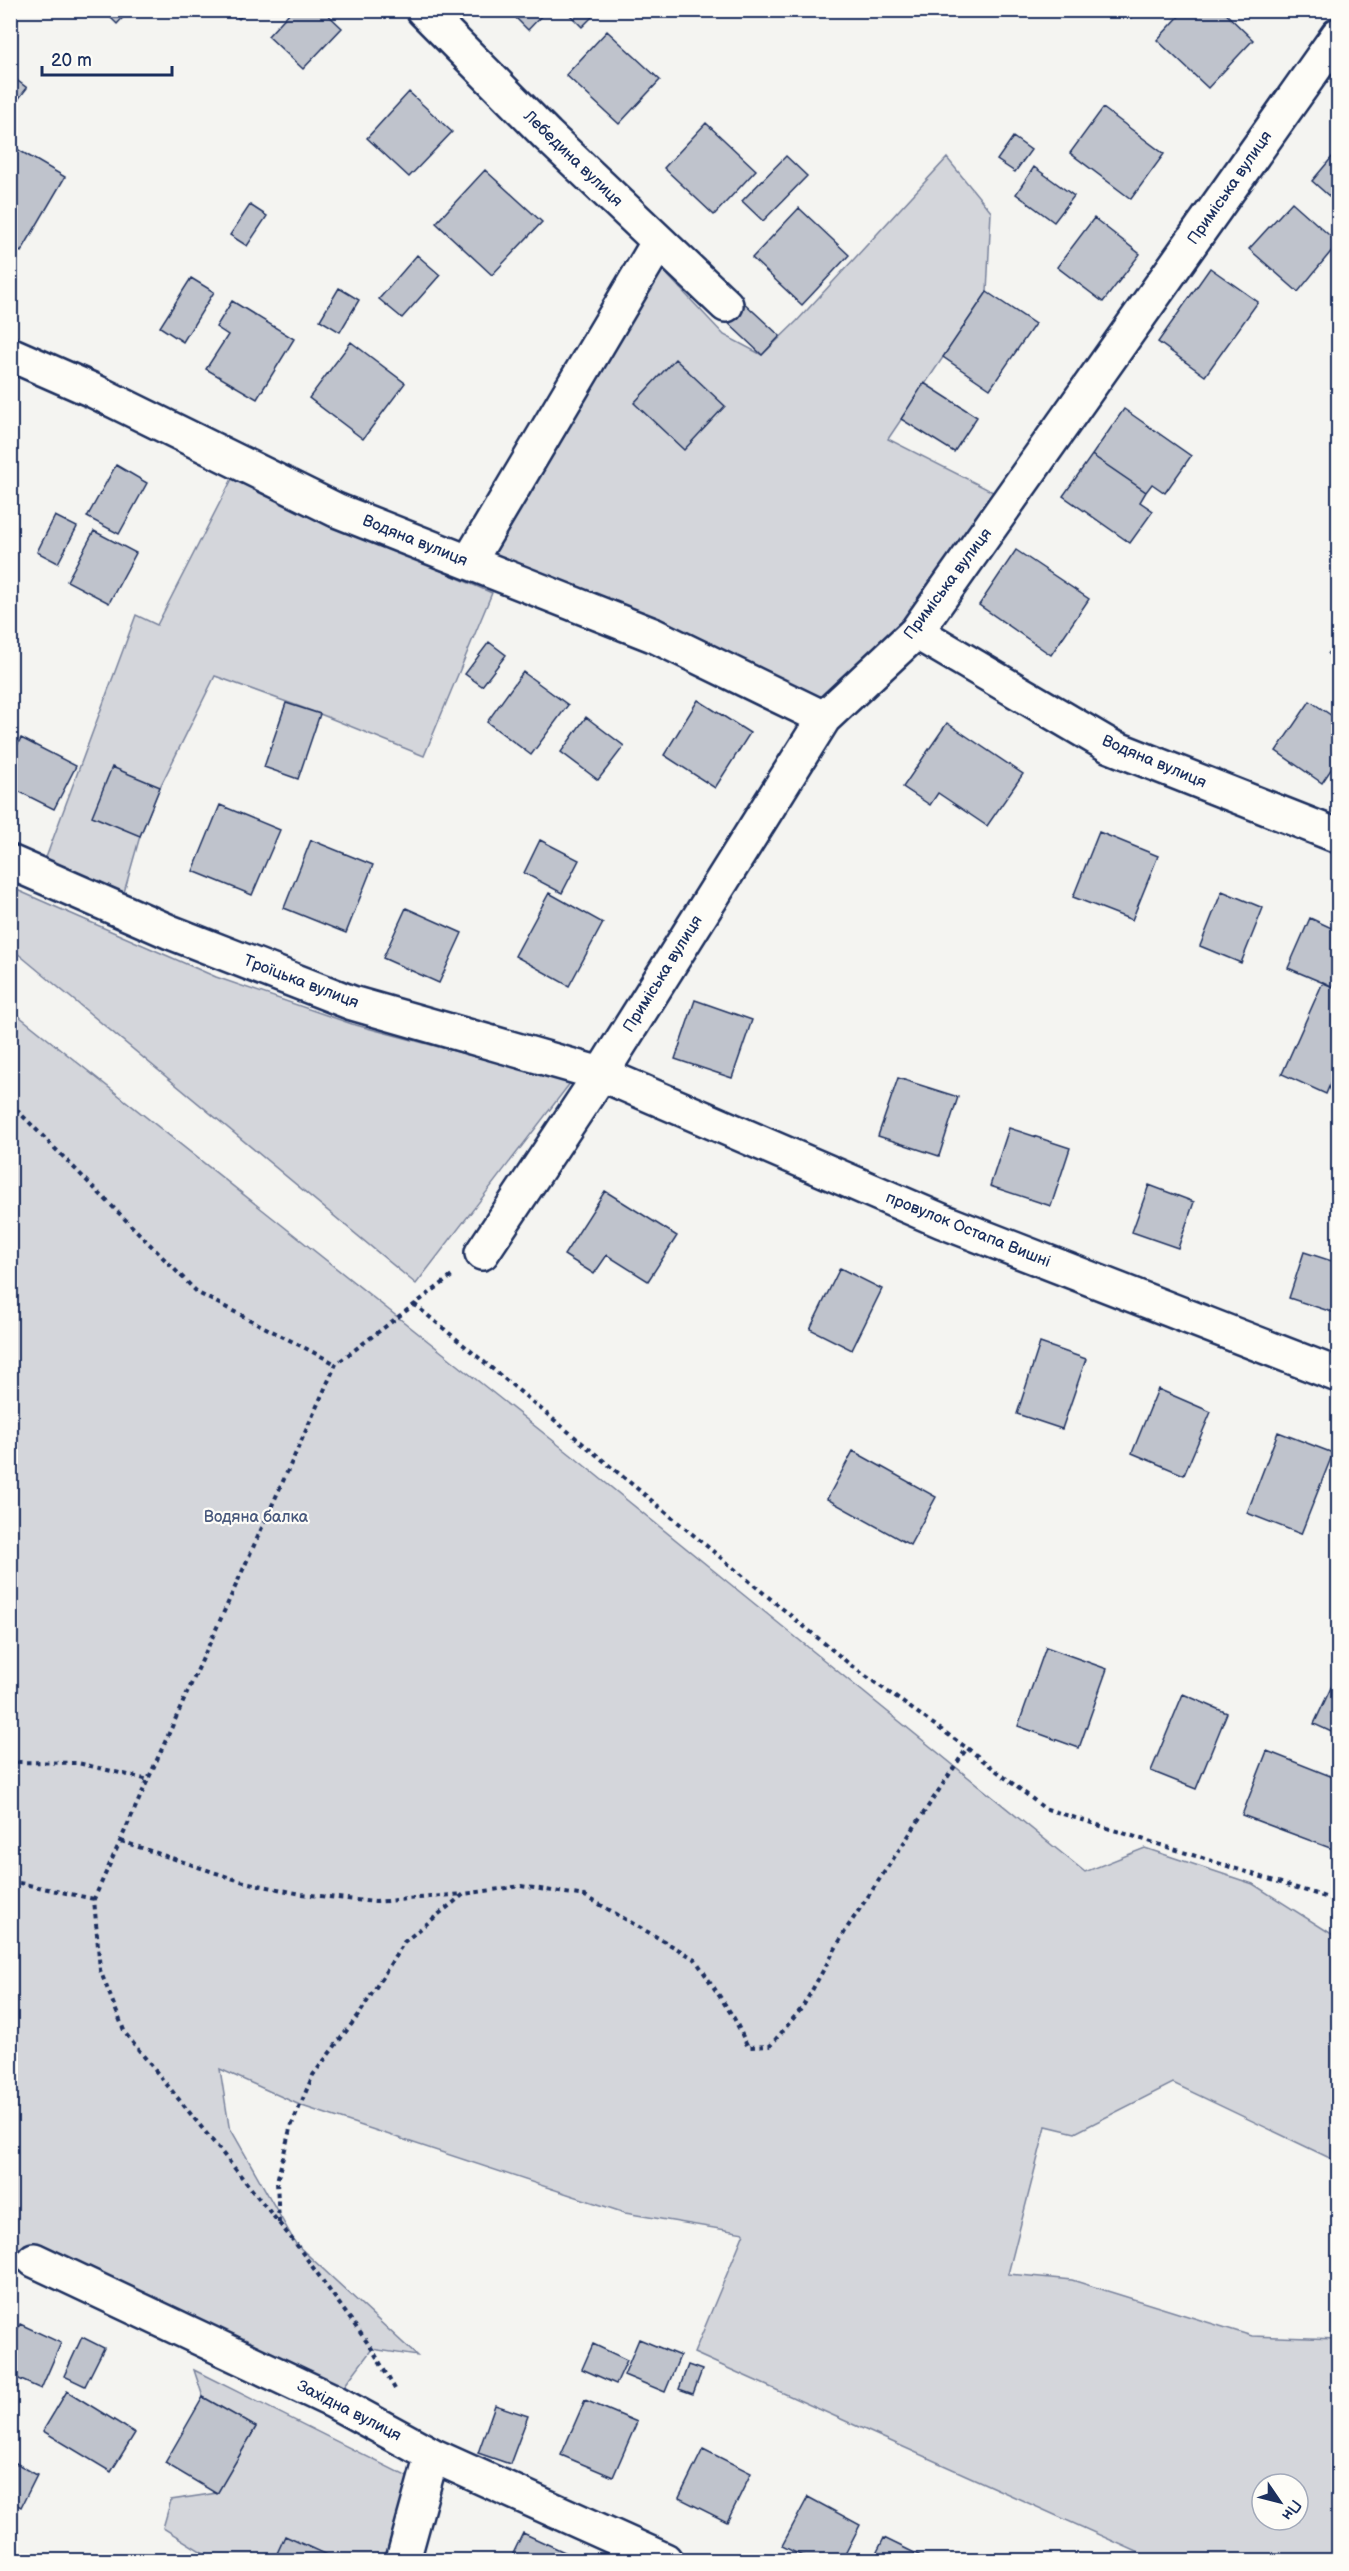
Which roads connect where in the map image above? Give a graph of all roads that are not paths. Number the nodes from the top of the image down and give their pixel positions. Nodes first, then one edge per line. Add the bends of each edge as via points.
1 (423, 10) edge
2 (1324, 10) edge
3 (1338, 23) edge
4 (1338, 35) edge
5 (658, 243) junction
6 (726, 305) dead end
7 (10, 354) edge
8 (469, 562) junction
9 (916, 632) junction
10 (824, 718) junction
11 (1338, 836) edge
12 (10, 862) edge
13 (601, 1074) junction
14 (482, 1253) road end
15 (1338, 1375) edge
16 (34, 2260) dead end
17 (432, 2455) junction
18 (403, 2560) edge
19 (665, 2560) edge

1 - 5 street, Лебедина вулиця
2 - 3 street
4 - 9 street, Приміська вулиця
5 - 6 street, Лебедина вулиця
5 - 8 street
7 - 8 street, Водяна вулиця via 336,510
8 - 10 street, Водяна вулиця via 653,635
9 - 10 street, Приміська вулиця
9 - 11 street, Водяна вулиця via 1110,746
10 - 13 street, Приміська вулиця
12 - 13 street, Троїцька вулиця via 170,932 352,1002
13 - 14 street, Приміська вулиця
13 - 15 street, провулок Остапа Вишні via 942,1221
16 - 17 street, Західна вулиця via 333,2401
17 - 18 street
17 - 19 street, Західна вулиця

